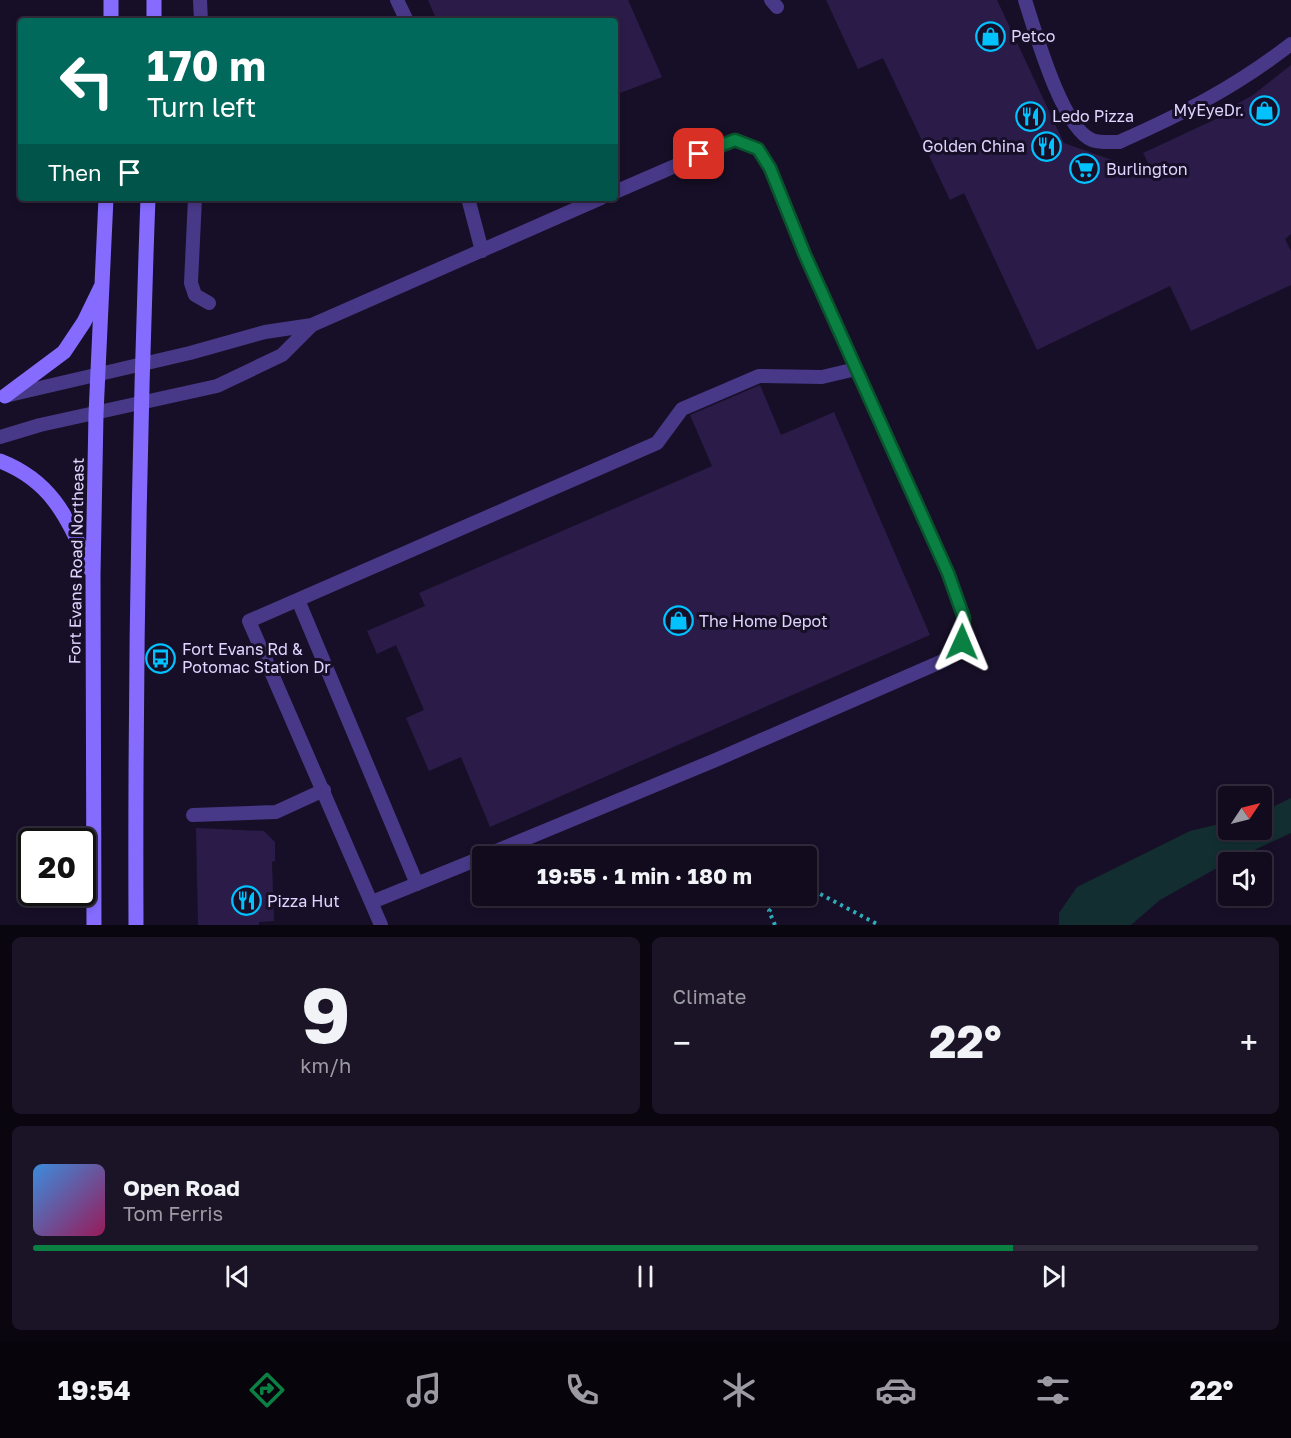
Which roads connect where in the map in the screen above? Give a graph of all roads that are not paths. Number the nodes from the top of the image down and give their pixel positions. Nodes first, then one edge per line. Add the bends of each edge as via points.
1 (111, 0) edge
2 (154, 0) edge
3 (200, 0) edge
4 (398, 0) edge
5 (1024, 0) edge
6 (111, 18) edge
7 (154, 18) edge
8 (201, 18) edge
9 (405, 18) edge
10 (1291, 44) edge
11 (618, 191) edge
12 (106, 201) edge
13 (148, 201) edge
14 (195, 201) edge
15 (469, 201) edge
16 (594, 201) edge
17 (482, 251) junction
18 (103, 282) junction
19 (209, 303) dead end
20 (312, 325) junction
21 (141, 364) junction
22 (856, 369) junction
23 (99, 374) junction
24 (2, 397) edge
25 (140, 402) junction
26 (96, 414) junction
27 (0, 437) edge
28 (0, 461) edge
29 (93, 575) junction
30 (298, 600) junction
31 (324, 790) junction
32 (193, 815) dead end
33 (510, 846) edge
34 (472, 862) edge
35 (417, 884) junction
36 (372, 902) junction
37 (94, 925) edge
38 (136, 925) edge
39 (381, 925) edge

1 - 6 main road
2 - 7 main road
3 - 8 lane
4 - 9 lane
5 - 10 lane via 1072,123 1091,140 1103,142 1119,142 1216,96
11 - 22 lane via 735,140 758,149 770,168
12 - 18 main road, Fort Evans Road Northeast
13 - 21 main road
14 - 19 lane via 191,283 195,296
15 - 17 lane
16 - 17 lane
17 - 20 lane
18 - 23 main road, Fort Evans Road Northeast
18 - 24 main road via 64,352
20 - 21 lane via 265,332
20 - 25 lane via 282,355 217,387
21 - 23 lane
21 - 25 main road
22 - 30 lane via 822,377 759,376 682,409 657,443
22 - 33 lane via 948,573 964,618 962,642 945,660
23 - 24 lane
23 - 26 main road, Fort Evans Road Northeast
25 - 26 lane
25 - 38 main road
26 - 27 lane
26 - 29 main road, Fort Evans Road Northeast
28 - 29 main road via 34,479 51,494
29 - 37 main road, Fort Evans Road Northeast
30 - 31 lane via 249,621
30 - 35 lane
31 - 32 lane via 276,812
31 - 36 lane
34 - 35 lane
35 - 36 lane
36 - 39 lane

